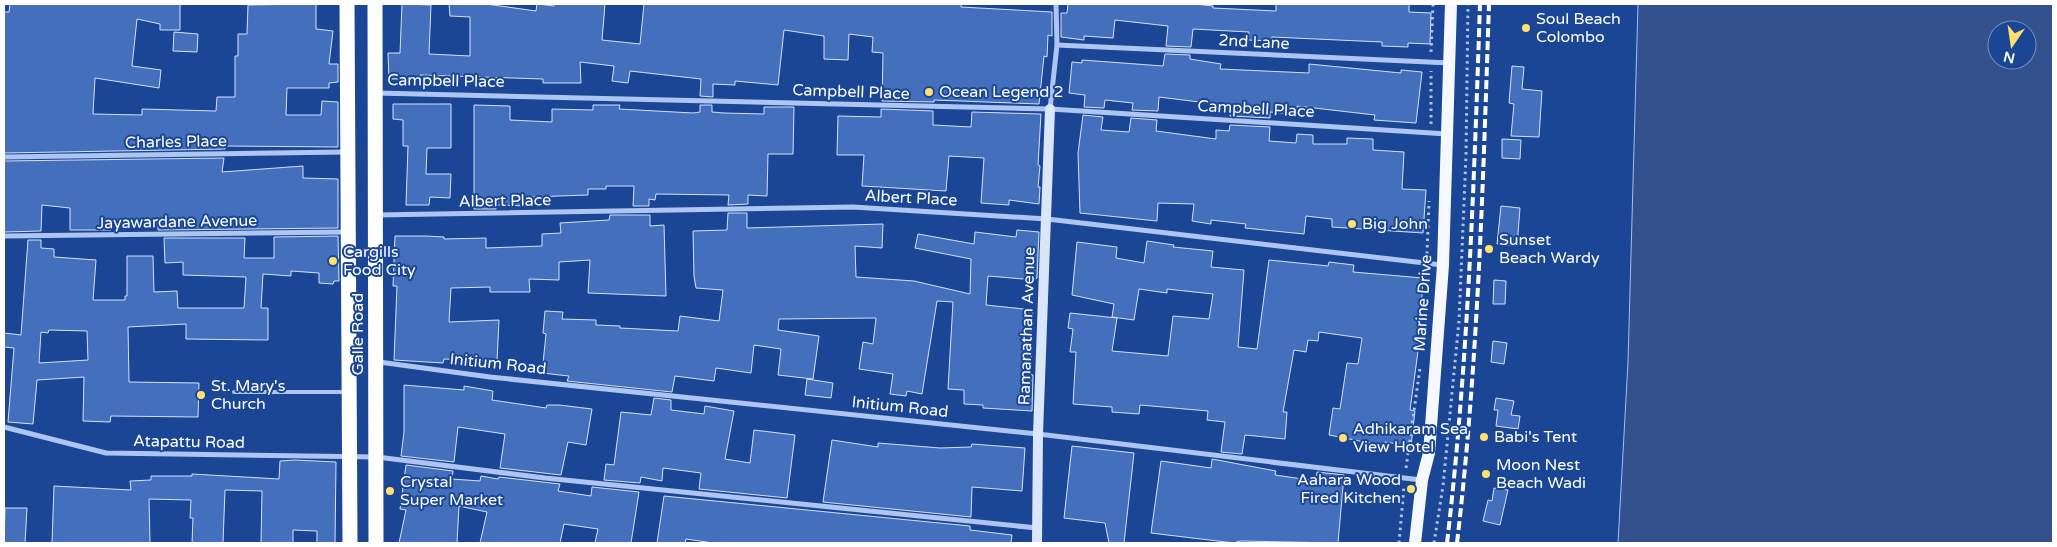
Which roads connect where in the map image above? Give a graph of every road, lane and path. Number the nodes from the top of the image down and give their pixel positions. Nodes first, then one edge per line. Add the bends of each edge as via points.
1 (348, 4) edge
2 (375, 4) edge
3 (1056, 4) edge
4 (1451, 4) edge
5 (1468, 4) edge
6 (1057, 45) junction
7 (1450, 63) junction
8 (373, 93) junction
9 (1050, 109) junction
10 (1447, 134) junction
11 (349, 152) junction
12 (4, 156) edge
13 (375, 215) junction
14 (1047, 219) junction
15 (350, 232) junction
16 (4, 236) edge
17 (1443, 265) junction
18 (376, 362) junction
19 (234, 392) dead end
20 (350, 392) junction
21 (4, 427) edge
22 (1038, 434) junction
23 (350, 456) junction
24 (377, 457) junction
25 (1422, 480) junction
26 (1037, 528) junction
27 (350, 543) edge
28 (376, 543) edge
29 (1037, 543) edge
30 (1415, 543) edge
31 (1434, 543) edge

1 - 11 highway, Galle Road
2 - 8 highway, Galle Road
3 - 6 street
4 - 7 main road, Marine Drive
5 - 31 path via 1458,321 1442,494
6 - 7 street, 2nd Lane
6 - 9 street
7 - 10 main road, Marine Drive
8 - 9 street, Campbell Place
8 - 13 highway, Galle Road
9 - 10 street, Campbell Place
9 - 14 street, Ramanathan Avenue
10 - 17 main road, Marine Drive
11 - 12 street, Charles Place
11 - 15 highway, Galle Road
13 - 14 street, Albert Place via 853,207
13 - 18 highway, Galle Road
14 - 17 street, Albert Place
14 - 22 street, Ramanathan Avenue
15 - 16 street, Jayawardane Avenue
15 - 20 highway, Galle Road
17 - 25 main road, Marine Drive via 1429,453
18 - 22 street, Initium Road via 490,377
18 - 24 highway, Galle Road
19 - 20 lane
20 - 23 highway, Galle Road
21 - 23 street, Atapattu Road via 106,453
22 - 25 street, Initium Road
22 - 26 street, Ramanathan Avenue
23 - 24 street, Atapattu Road
23 - 27 highway, Galle Road
24 - 26 street, Atapattu Road via 545,478
24 - 28 highway, Galle Road
25 - 30 main road, Marine Drive
26 - 29 street, Ramanathan Avenue

